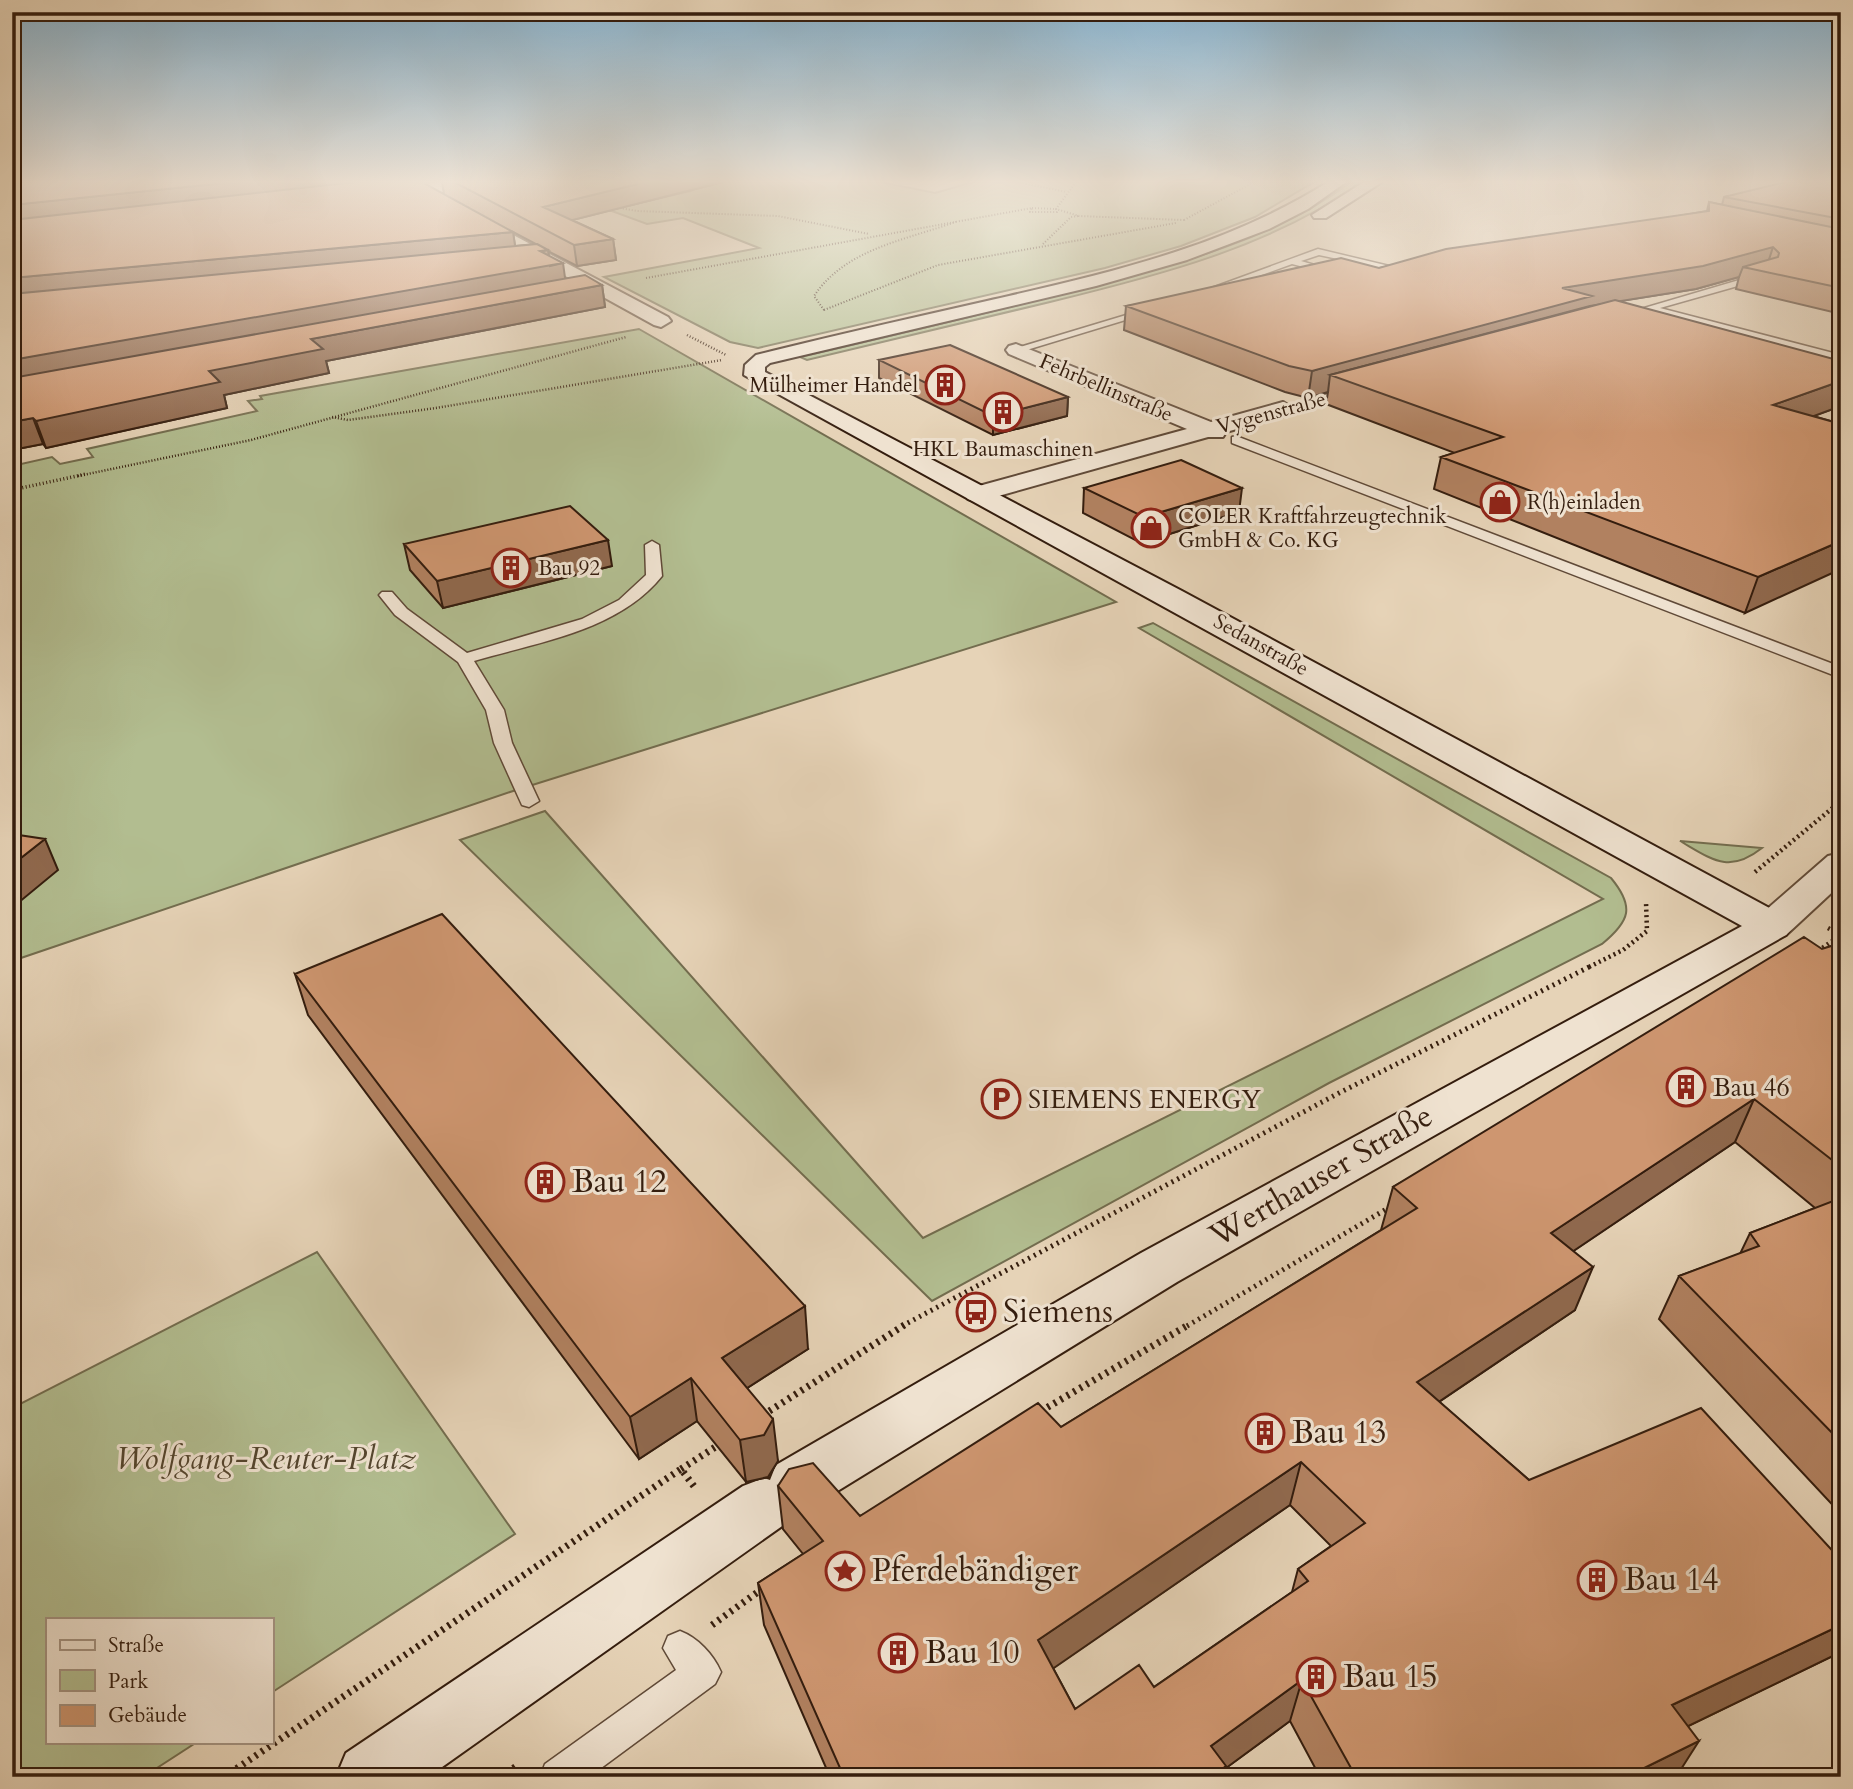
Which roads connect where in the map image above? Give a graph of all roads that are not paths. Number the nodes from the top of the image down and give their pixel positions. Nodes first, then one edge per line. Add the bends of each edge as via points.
1 (557, 265) edge
2 (1149, 265) edge
3 (1195, 265) edge
4 (1284, 265) edge
5 (1306, 265) edge
6 (1380, 265) edge
7 (1378, 275) edge
8 (1767, 275) edge
9 (1345, 277) edge
10 (597, 288) junction
11 (566, 293) edge
12 (1199, 294) edge
13 (1160, 307) edge
14 (1647, 309) junction
15 (1608, 320) edge
16 (666, 324) road end
17 (1016, 350) joint
18 (1841, 358) edge
19 (1362, 388) edge
20 (783, 390) junction
21 (1283, 409) joint
22 (1208, 430) junction
23 (1237, 440) joint
24 (977, 494) junction
25 (652, 545) dead end
26 (387, 594) dead end
27 (465, 659) junction
28 (1841, 673) edge
29 (529, 801) dead end
30 (1841, 864) edge
31 (1772, 926) junction
32 (680, 1648) dead end
33 (370, 1777) edge
34 (558, 1777) edge

1 - 10 main road
2 - 20 main road, Sedanstraße via 763,359 755,365 755,375
3 - 20 main road via 1075,301 806,366 793,372
4 - 12 lane
5 - 9 lane
6 - 7 lane via 1401,270
8 - 14 lane
10 - 11 main road
10 - 16 main road
13 - 17 lane
14 - 15 lane
14 - 18 lane
17 - 22 main road, Fehrbellinstraße
19 - 21 lane, Vygenstraße
20 - 24 main road, Sedanstraße
21 - 22 main road, Vygenstraße
22 - 23 main road, Fehrbellinstraße
22 - 24 main road, Vygenstraße
23 - 28 lane
24 - 31 main road, Sedanstraße
25 - 27 lane via 654,576 625,603 588,622
26 - 27 lane via 401,611
27 - 29 lane via 495,710 503,743
30 - 31 main road, Werthauser Straße
31 - 33 main road, Werthauser Straße via 1398,1131 949,1389 780,1494
32 - 34 lane via 703,1672

